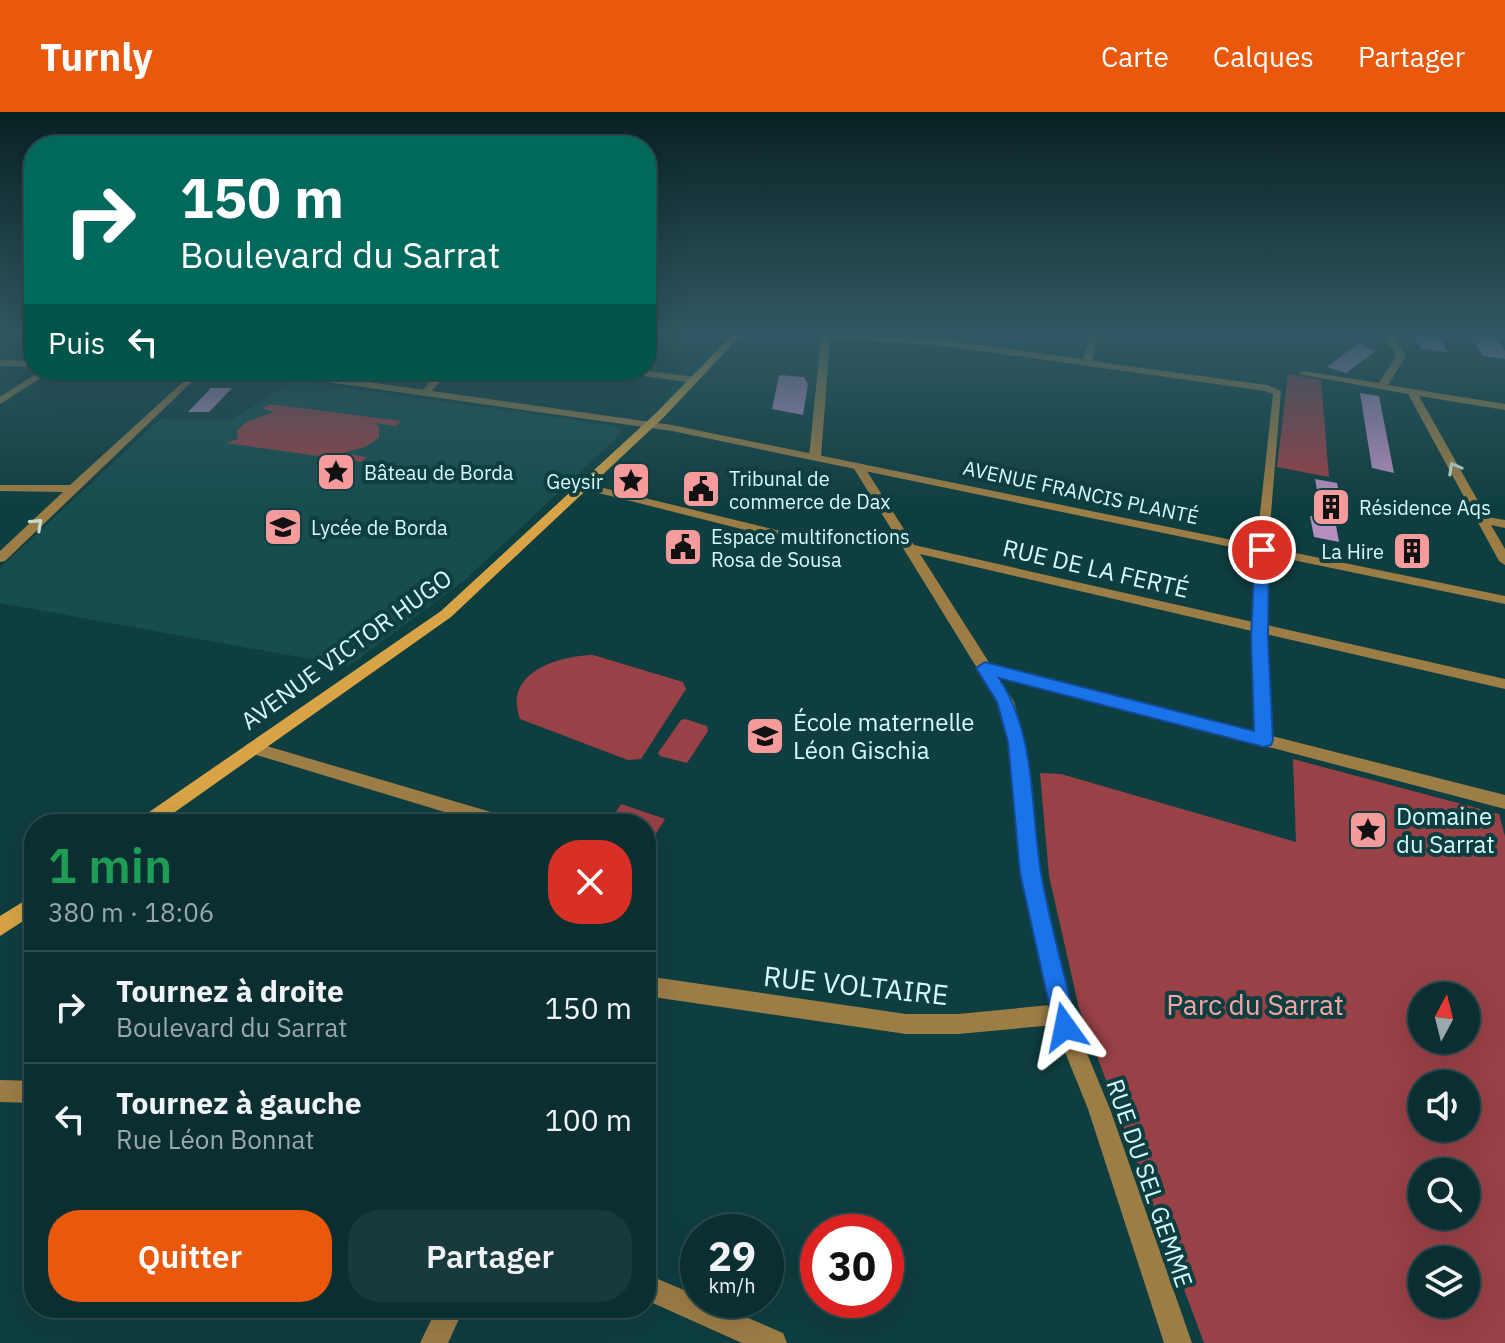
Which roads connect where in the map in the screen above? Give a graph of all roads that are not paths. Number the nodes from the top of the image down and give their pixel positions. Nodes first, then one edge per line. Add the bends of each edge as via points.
1 (175, 392) edge
2 (429, 392) edge
3 (681, 392) edge
4 (820, 392) edge
5 (1277, 392) edge
6 (1412, 392) edge
7 (1419, 392) edge
8 (1505, 407) edge
9 (649, 424) junction
10 (815, 457) junction
11 (859, 467) junction
12 (583, 486) junction
13 (0, 488) edge
14 (73, 489) junction
15 (1483, 520) junction
16 (1505, 524) edge
17 (793, 538) dead end
18 (910, 548) junction
19 (1262, 550) junction
20 (0, 558) edge
21 (1505, 561) edge
22 (1505, 600) edge
23 (1260, 628) junction
24 (985, 668) junction
25 (1505, 684) edge
26 (1264, 740) junction
27 (253, 748) junction
28 (1505, 802) edge
29 (159, 814) edge
30 (474, 814) edge
31 (24, 910) edge
32 (0, 927) edge
33 (656, 987) edge
34 (1062, 1014) junction
35 (0, 1091) edge
36 (24, 1092) edge
37 (656, 1291) edge
38 (446, 1318) edge
39 (434, 1343) edge
40 (773, 1343) edge
41 (1178, 1343) edge

1 - 14 street
2 - 9 street, AVENUE FRANCIS PLANTÉ
3 - 9 main road, AVENUE VICTOR HUGO
4 - 10 street
5 - 19 street
15 -> 6 street
7 - 8 street
9 - 10 street, AVENUE FRANCIS PLANTÉ
9 - 12 main road, AVENUE VICTOR HUGO
10 - 11 street, AVENUE FRANCIS PLANTÉ
11 - 18 street, RUE DU SEL GEMME
11 - 19 street, AVENUE FRANCIS PLANTÉ
12 - 17 street
12 - 27 main road, AVENUE VICTOR HUGO via 446,614
13 - 14 street
20 -> 14 street
15 - 16 street
15 - 21 street
18 - 23 street, RUE DE LA FERTÉ
18 - 24 street, RUE DU SEL GEMME
19 - 22 street, AVENUE FRANCIS PLANTÉ
19 - 23 street
23 - 25 street, RUE DE LA FERTÉ
23 - 26 street
24 - 26 street
24 - 34 street, RUE DU SEL GEMME via 1006,702 1017,742 1031,873
26 - 28 street
27 - 29 main road, AVENUE VICTOR HUGO
27 - 30 street
31 - 32 main road
33 - 34 street, RUE VOLTAIRE via 906,1024
34 - 41 street, RUE DU SEL GEMME
35 - 36 street
37 - 40 street
38 - 39 street

